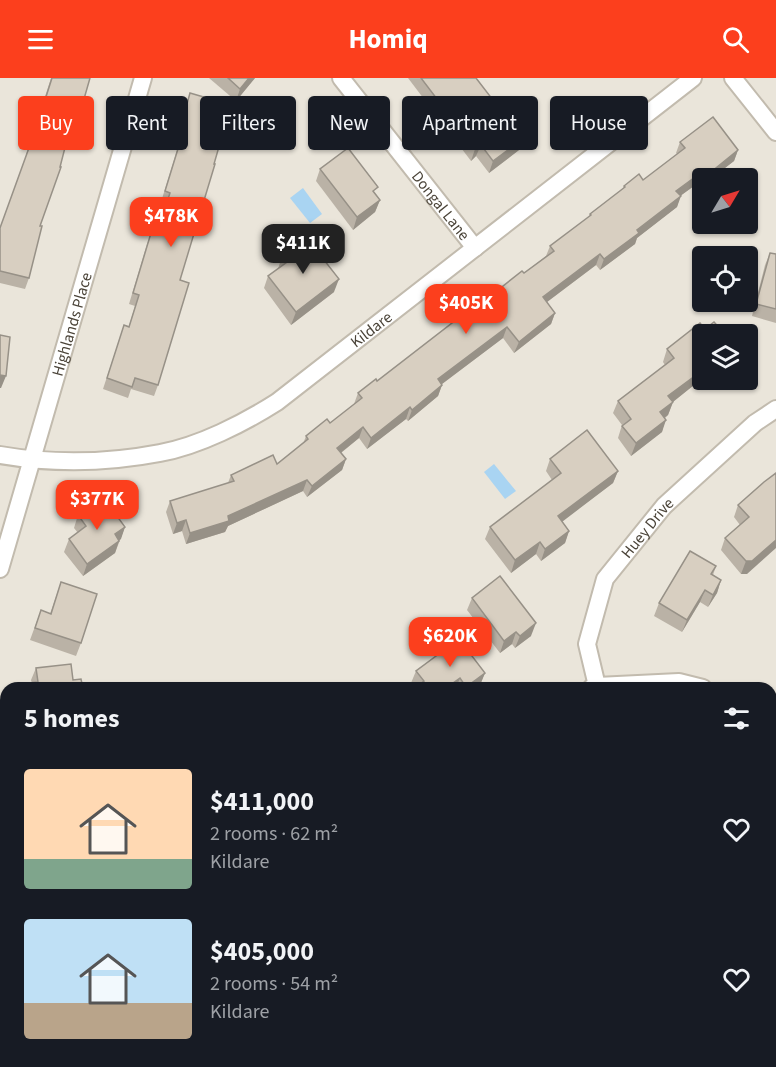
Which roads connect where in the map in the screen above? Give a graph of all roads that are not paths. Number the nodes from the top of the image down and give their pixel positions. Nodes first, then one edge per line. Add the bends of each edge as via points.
1 (143, 78) edge
2 (341, 78) edge
3 (693, 78) edge
4 (734, 78) edge
5 (776, 132) edge
6 (475, 248) junction
7 (776, 409) edge
8 (0, 455) edge
9 (33, 460) junction
10 (0, 569) edge
11 (593, 682) edge

1 - 9 street, Highlands Place
2 - 6 street, Dongal Lane
3 - 6 street, Kildare
4 - 5 street
6 - 9 street, Kildare via 249,420 162,453 74,461
7 - 11 street, Huey Drive via 755,423 664,506 605,579 587,644
8 - 9 street, Kildare
9 - 10 street, Highlands Place

